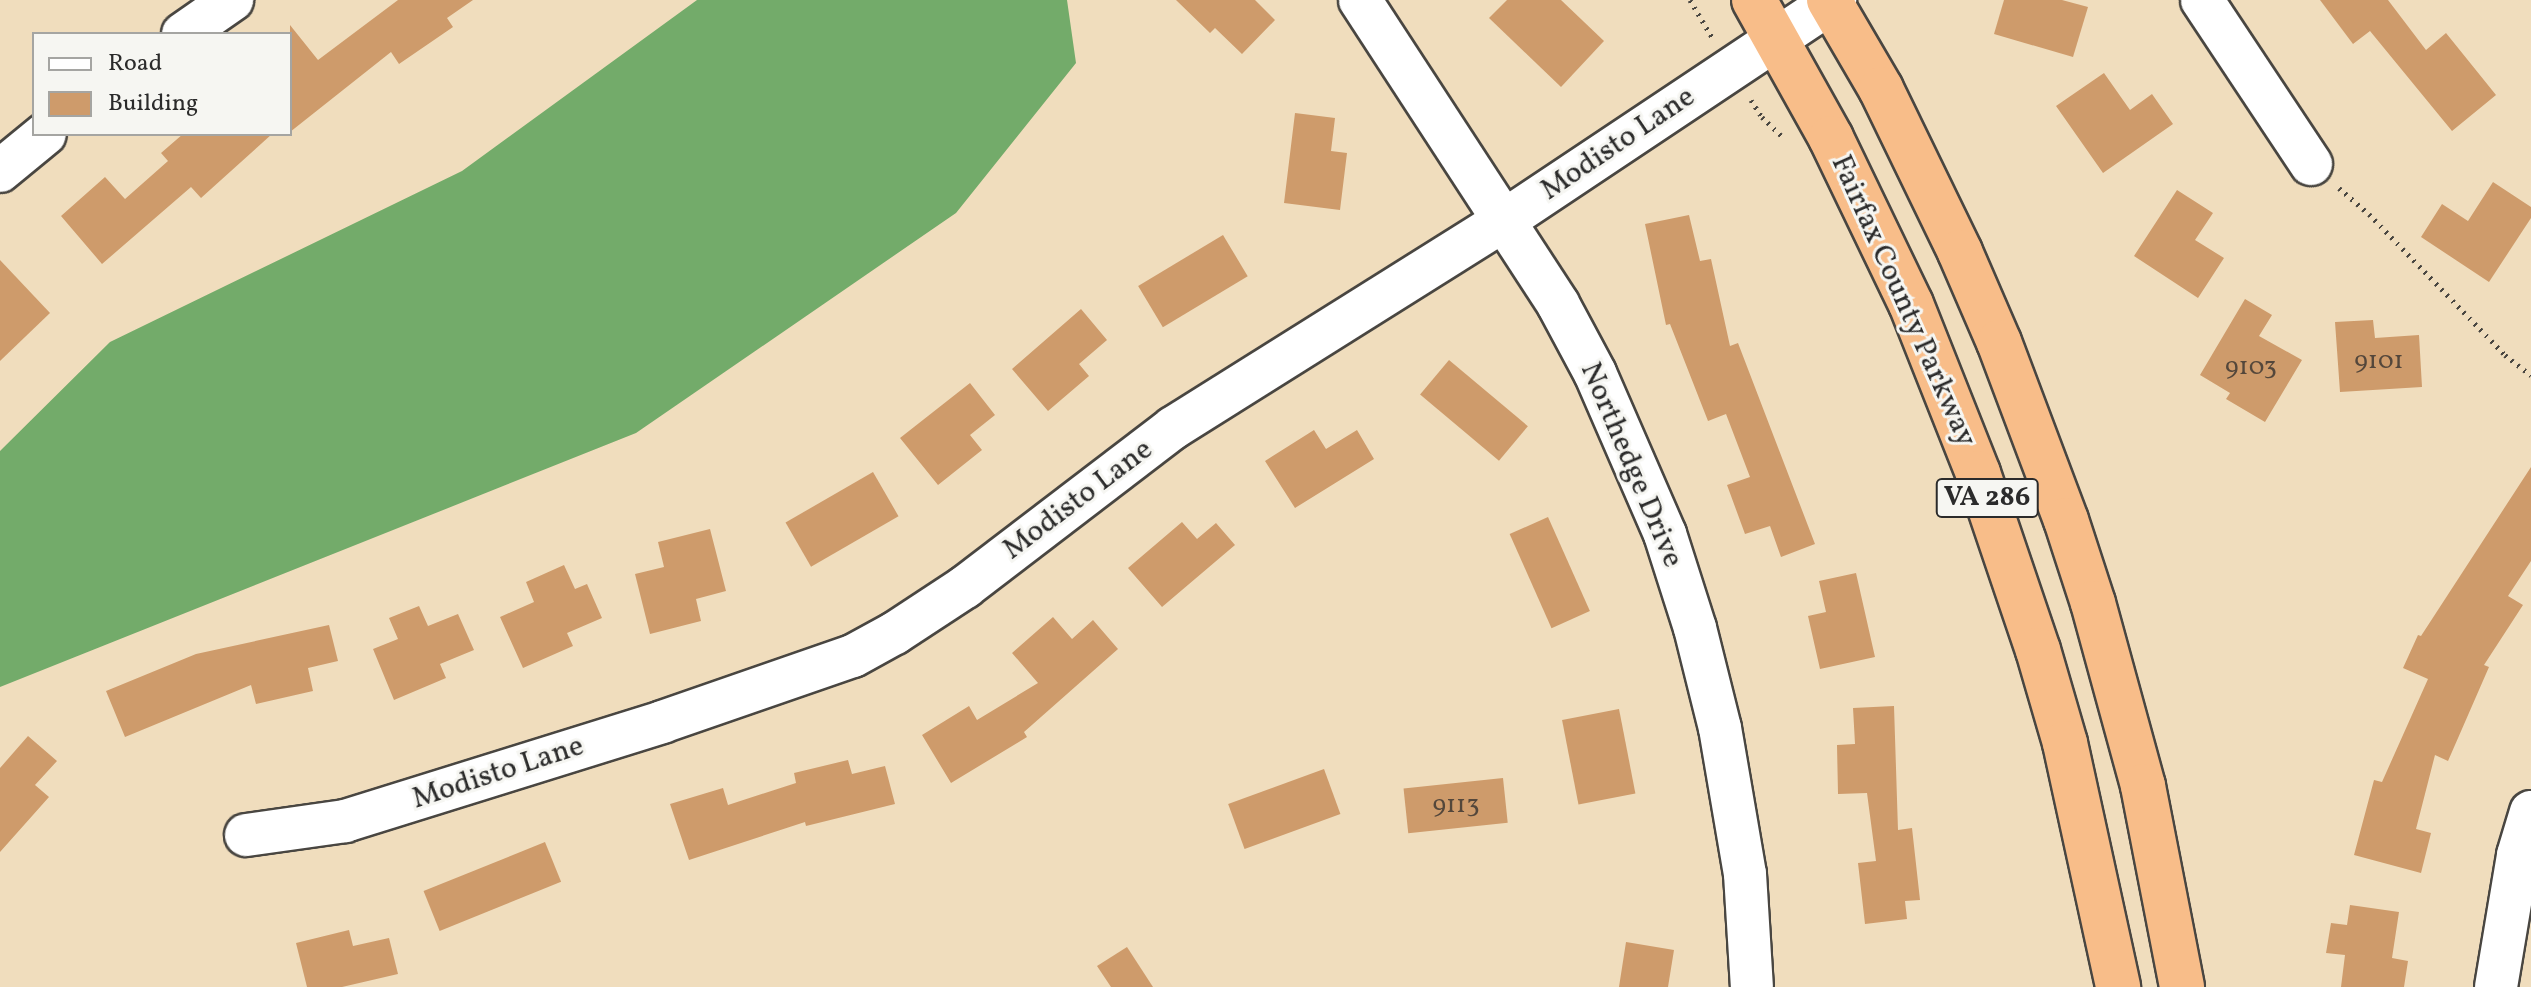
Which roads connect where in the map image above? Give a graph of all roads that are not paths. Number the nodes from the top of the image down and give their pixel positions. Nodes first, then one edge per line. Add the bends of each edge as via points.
1 (232, 0) edge
2 (1360, 0) edge
3 (1754, 0) edge
4 (2202, 0) edge
5 (1831, 1) edge
6 (186, 32) edge
7 (1777, 39) junction
8 (43, 136) edge
9 (2311, 164) road end
10 (0, 171) edge
11 (1505, 220) junction
12 (2531, 812) edge
13 (246, 835) dead end
14 (1752, 987) edge
15 (2118, 987) edge
16 (2182, 987) edge
17 (2496, 987) edge

1 - 6 street
2 - 11 street, Northedge Drive
3 - 7 highway, Fairfax County Parkway / VA 286
4 - 9 street
5 - 7 street, Modisto Lane
5 - 16 highway, VA 286 via 1881,89 1953,238 2061,505 2143,786
7 - 11 street, Modisto Lane
7 - 15 highway, Fairfax County Parkway / VA 286 via 1911,304 1978,473 2065,743
8 - 10 street
11 - 13 street, Modisto Lane via 1173,428 965,587 853,656 345,821
11 - 14 street, Northedge Drive via 1595,373 1665,534 1691,614 1720,728 1745,874
12 - 17 street via 2518,855

